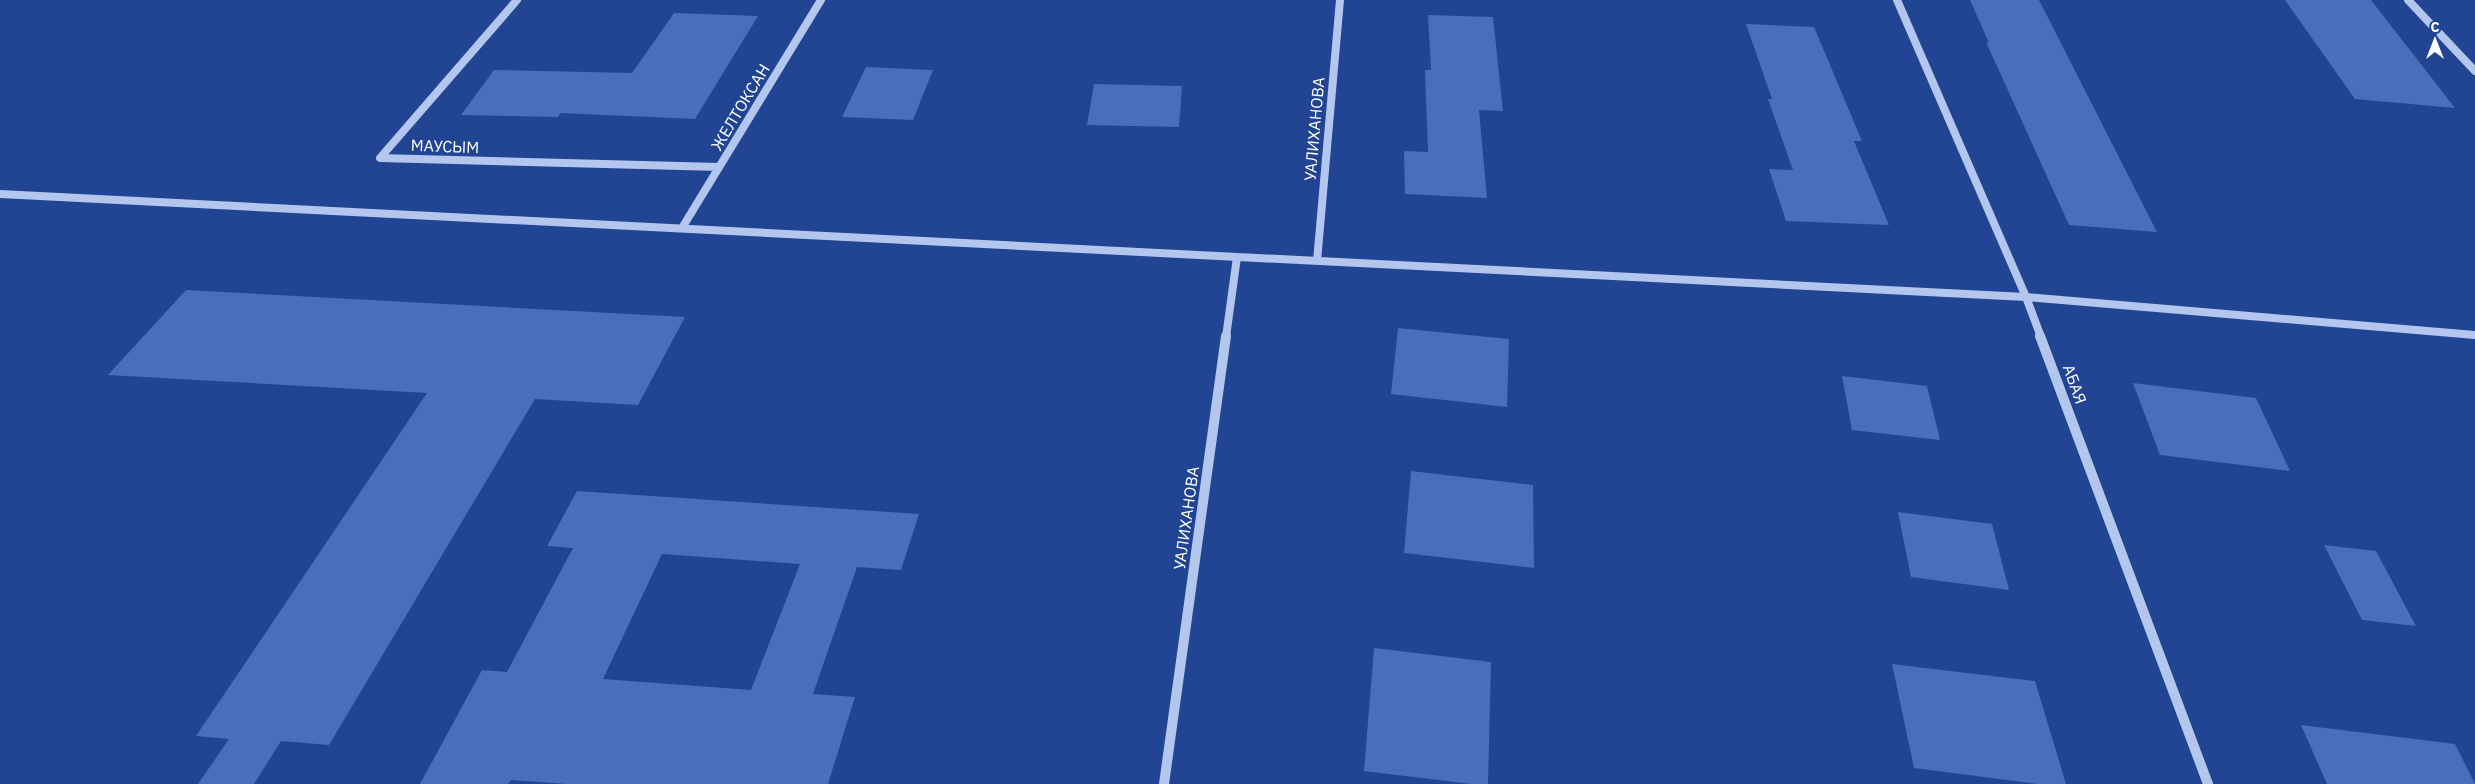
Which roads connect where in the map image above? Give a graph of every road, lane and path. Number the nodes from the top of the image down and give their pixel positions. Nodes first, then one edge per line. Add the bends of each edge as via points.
1 (517, 0) edge
2 (821, 0) edge
3 (1340, 0) edge
4 (1898, 0) edge
5 (2408, 0) edge
6 (2475, 71) edge
7 (719, 167) junction
8 (0, 194) edge
9 (682, 228) junction
10 (1237, 257) junction
11 (1317, 261) junction
12 (2026, 297) junction
13 (2475, 335) edge
14 (1164, 784) edge
15 (2208, 784) edge

1 - 7 street, МАУСЫМ via 380,158
2 - 7 street, ЖЕЛТОКСАН
3 - 11 street, УАЛИХАНОВА
4 - 12 street, АБАЯ
5 - 6 street
7 - 9 street, ЖЕЛТОКСАН
8 - 9 street
9 - 10 street
10 - 11 street
10 - 14 street, УАЛИХАНОВА
11 - 12 street
12 - 13 street
12 - 15 street, АБАЯ

